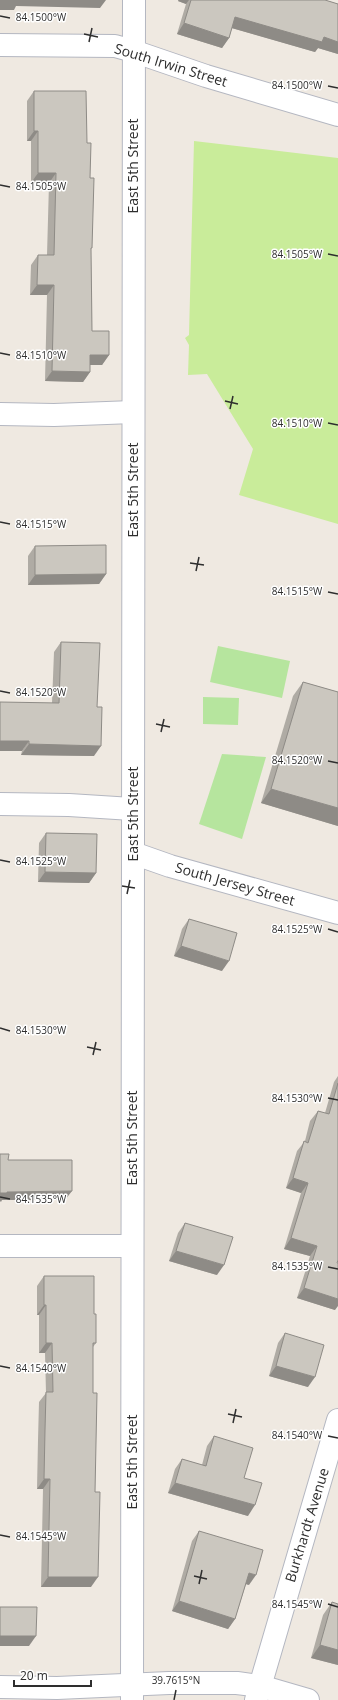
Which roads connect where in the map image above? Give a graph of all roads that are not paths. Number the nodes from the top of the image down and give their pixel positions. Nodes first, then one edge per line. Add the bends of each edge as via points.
1 (134, 0) edge
2 (0, 45) edge
3 (134, 51) junction
4 (338, 115) edge
5 (133, 412) junction
6 (0, 414) edge
7 (0, 804) edge
8 (132, 809) junction
9 (133, 852) junction
10 (338, 913) edge
11 (0, 1246) edge
12 (132, 1246) junction
13 (338, 1420) edge
14 (0, 1687) edge
15 (132, 1692) edge
16 (258, 1693) edge
17 (308, 1700) edge

1 - 3 street, East 5th Street
2 - 3 street, South Irwin Street via 115,46
3 - 4 street, South Irwin Street via 206,76
3 - 5 street, East 5th Street
5 - 6 street
5 - 8 street, East 5th Street
7 - 8 street
8 - 9 street, East 5th Street
9 - 10 street, South Jersey Street via 170,866
9 - 12 street, East 5th Street
11 - 12 street
12 - 15 street, East 5th Street
13 - 16 street, Burkhardt Avenue
14 - 15 street
15 - 16 street via 237,1683
16 - 17 street

